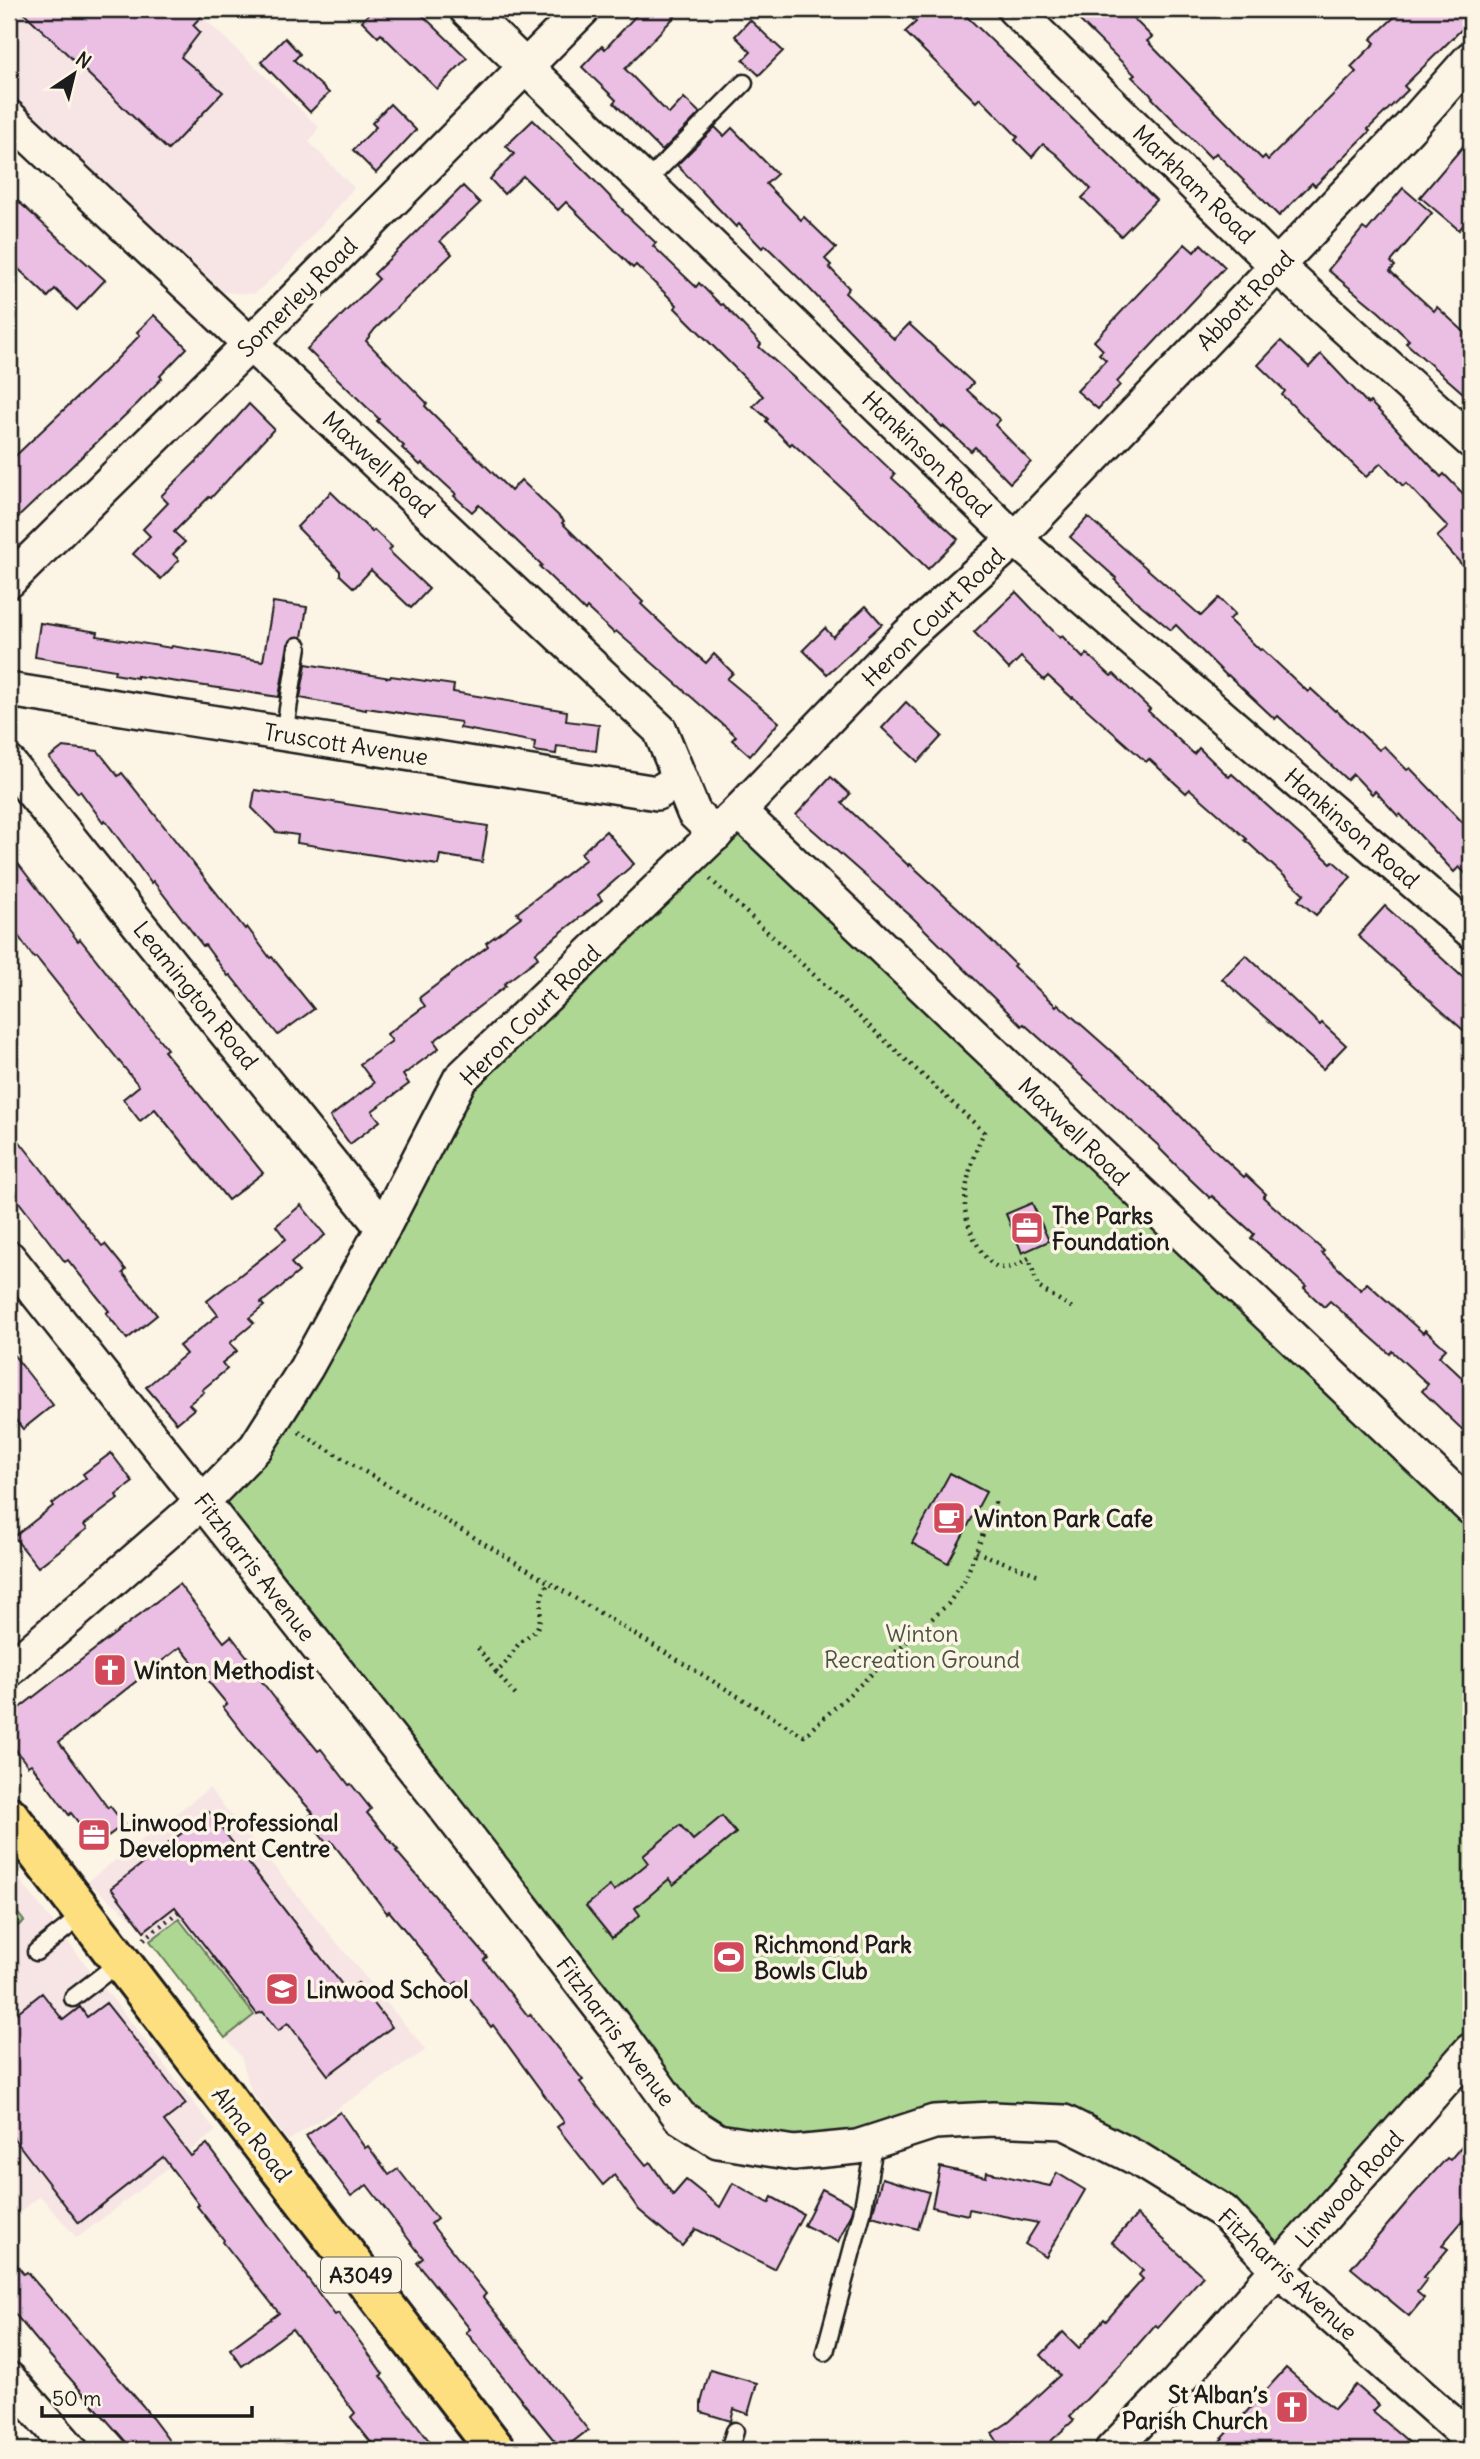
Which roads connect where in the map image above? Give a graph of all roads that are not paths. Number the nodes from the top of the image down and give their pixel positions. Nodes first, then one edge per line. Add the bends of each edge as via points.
1 (466, 9) edge
2 (583, 9) edge
3 (1014, 9) edge
4 (1471, 58) edge
5 (526, 67) junction
6 (744, 83) dead end
7 (9, 117) edge
8 (645, 183) junction
9 (1278, 266) junction
10 (251, 343) junction
11 (1471, 441) edge
12 (1015, 539) junction
13 (9, 582) edge
14 (299, 646) dead end
15 (9, 690) edge
16 (284, 734) junction
17 (9, 763) edge
18 (679, 780) junction
19 (739, 811) junction
20 (716, 834) junction
21 (1471, 931) edge
22 (383, 1228) junction
23 (9, 1258) edge
24 (203, 1501) junction
25 (1471, 1508) edge
26 (9, 1670) edge
27 (9, 1816) edge
28 (83, 1914) junction
29 (132, 1951) junction
30 (36, 1952) dead end
31 (73, 1998) dead end
32 (1471, 2050) edge
33 (875, 2141) junction
34 (1277, 2268) junction
35 (825, 2352) dead end
36 (9, 2379) edge
37 (735, 2431) dead end
38 (1471, 2440) edge
39 (71, 2450) edge
40 (496, 2450) edge
41 (729, 2450) edge
42 (1112, 2450) edge

1 - 5 street, Hankinson Road
2 - 5 street, Somerley Road
3 - 9 street, Markham Road
4 - 9 street, Abbott Road
5 - 8 street, Hankinson Road
5 - 10 street, Somerley Road
6 - 8 lane
7 - 10 street, Maxwell Road
8 - 12 street, Hankinson Road
9 - 11 street, Markham Road
9 - 12 street, Abbott Road
10 - 13 street, Somerley Road
10 - 18 street, Maxwell Road via 660,730
12 - 19 street, Heron Court Road via 908,635
12 - 21 street, Hankinson Road
14 - 16 lane
15 - 16 street, Truscott Avenue
16 - 18 street, Truscott Avenue via 657,793
17 - 22 street, Leamington Road
18 - 20 street, Maxwell Road via 694,813
19 - 20 street, Heron Court Road
19 - 25 street, Maxwell Road
20 - 22 street, Heron Court Road via 460,1079
22 - 24 street, Heron Court Road via 306,1368 256,1447
23 - 24 street, Fitzharris Avenue
24 - 26 street, Heron Court Road
24 - 33 street, Fitzharris Avenue via 530,1916 680,2117 718,2141 794,2153
27 - 28 main road, Alma Road / A3049
28 - 29 main road, Alma Road / A3049
28 - 30 lane
29 - 31 lane
29 - 40 main road, Alma Road / A3049
32 - 34 street, Linwood Road
33 - 34 street, Fitzharris Avenue via 934,2122 1064,2122 1138,2159 1224,2212
33 - 35 lane via 862,2213
34 - 38 street, Fitzharris Avenue
34 - 42 street, Linwood Road via 1177,2384
36 - 39 street
37 - 41 lane

